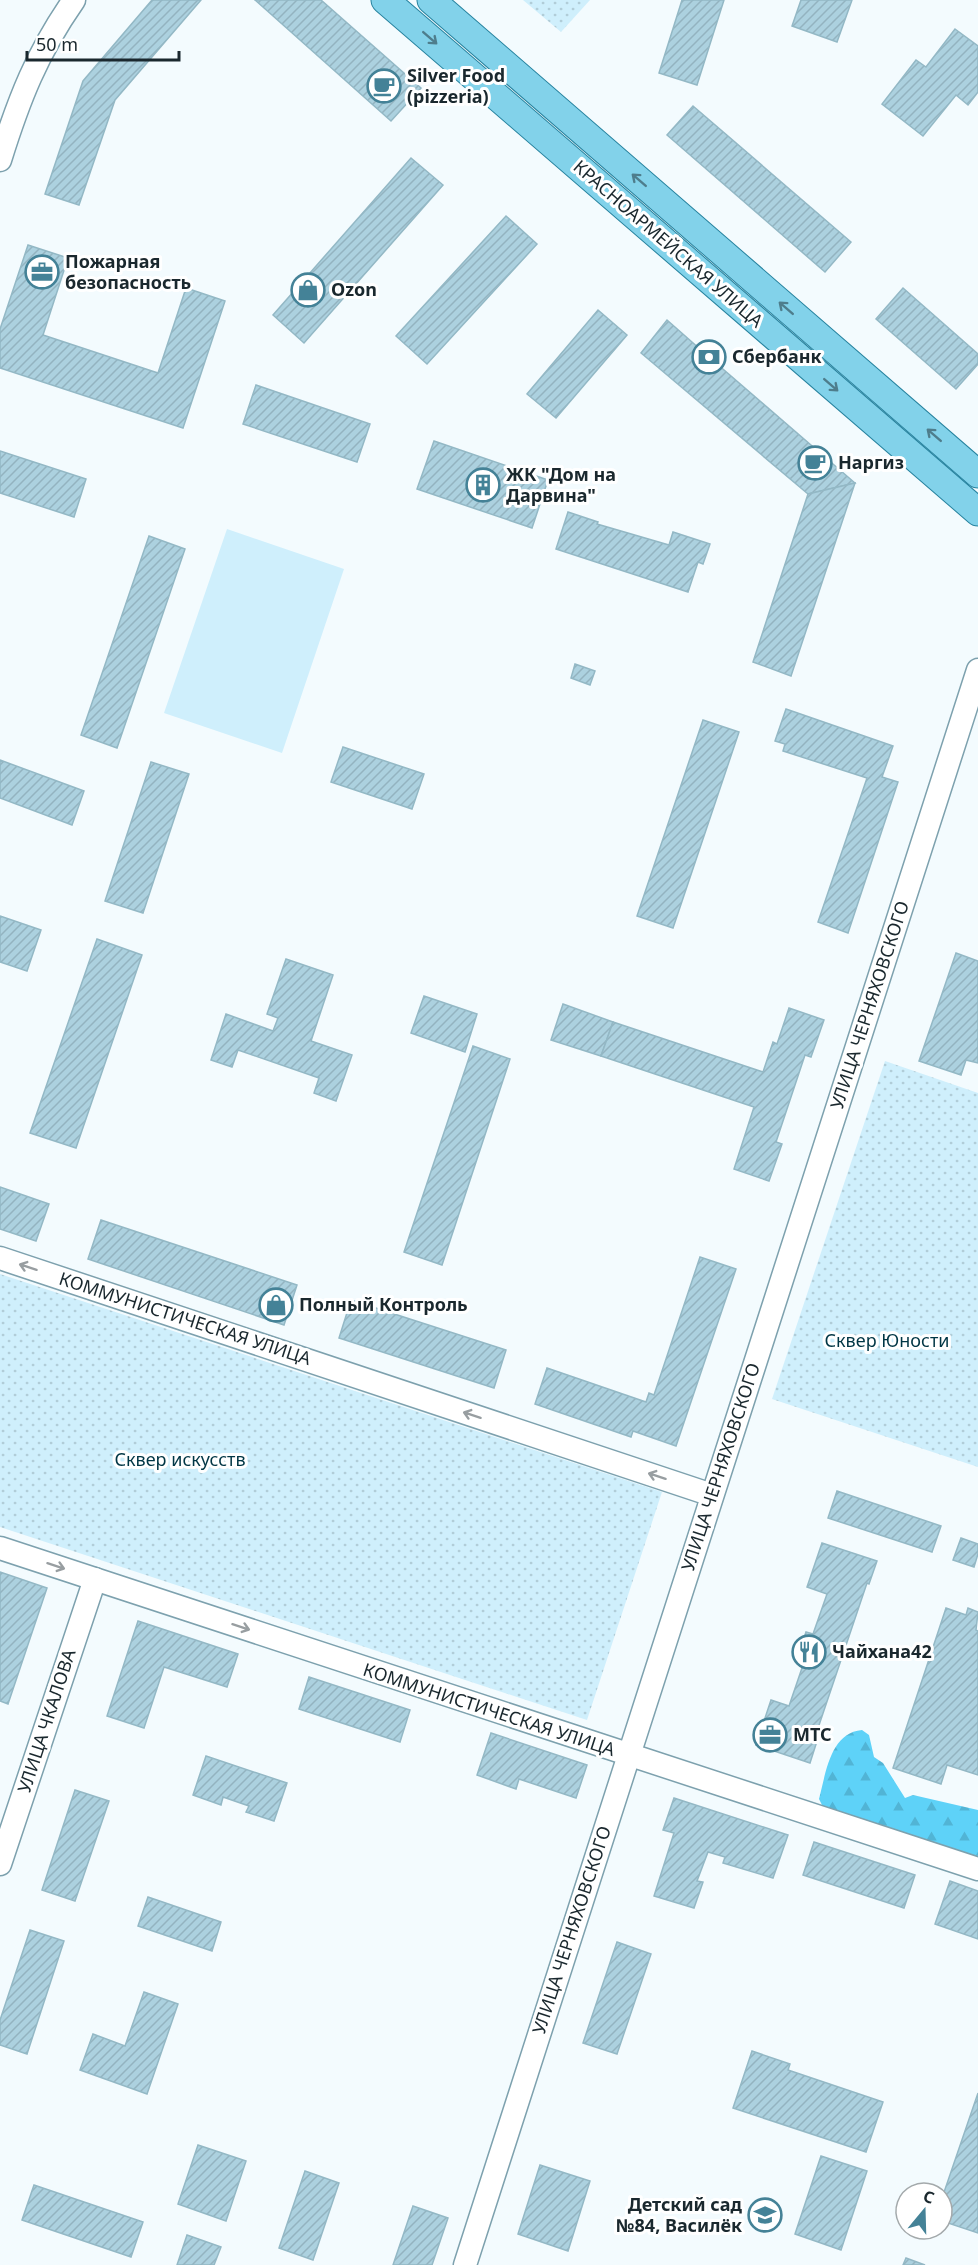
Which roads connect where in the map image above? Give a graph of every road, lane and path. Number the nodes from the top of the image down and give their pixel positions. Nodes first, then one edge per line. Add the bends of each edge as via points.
1 (74, 0) edge
2 (385, 0) edge
3 (431, 0) edge
4 (0, 160) edge
5 (978, 474) edge
6 (978, 512) edge
7 (978, 670) edge
8 (0, 1258) edge
9 (712, 1495) junction
10 (0, 1548) edge
11 (95, 1579) junction
12 (628, 1756) junction
13 (0, 1863) edge
14 (978, 1869) edge
15 (465, 2265) edge

1 - 4 street via 30,74
2 -> 6 main road, КРАСНОАРМЕЙСКАЯ УЛИЦА
5 -> 3 main road, КРАСНОАРМЕЙСКАЯ УЛИЦА
7 - 9 street, УЛИЦА ЧЕРНЯХОВСКОГО
9 -> 8 street, КОММУНИСТИЧЕСКАЯ УЛИЦА
9 - 12 street, УЛИЦА ЧЕРНЯХОВСКОГО
10 -> 11 street, КОММУНИСТИЧЕСКАЯ УЛИЦА
11 -> 12 street, КОММУНИСТИЧЕСКАЯ УЛИЦА
11 - 13 street, УЛИЦА ЧКАЛОВА
12 - 14 street, КОММУНИСТИЧЕСКАЯ УЛИЦА
12 - 15 street, УЛИЦА ЧЕРНЯХОВСКОГО

